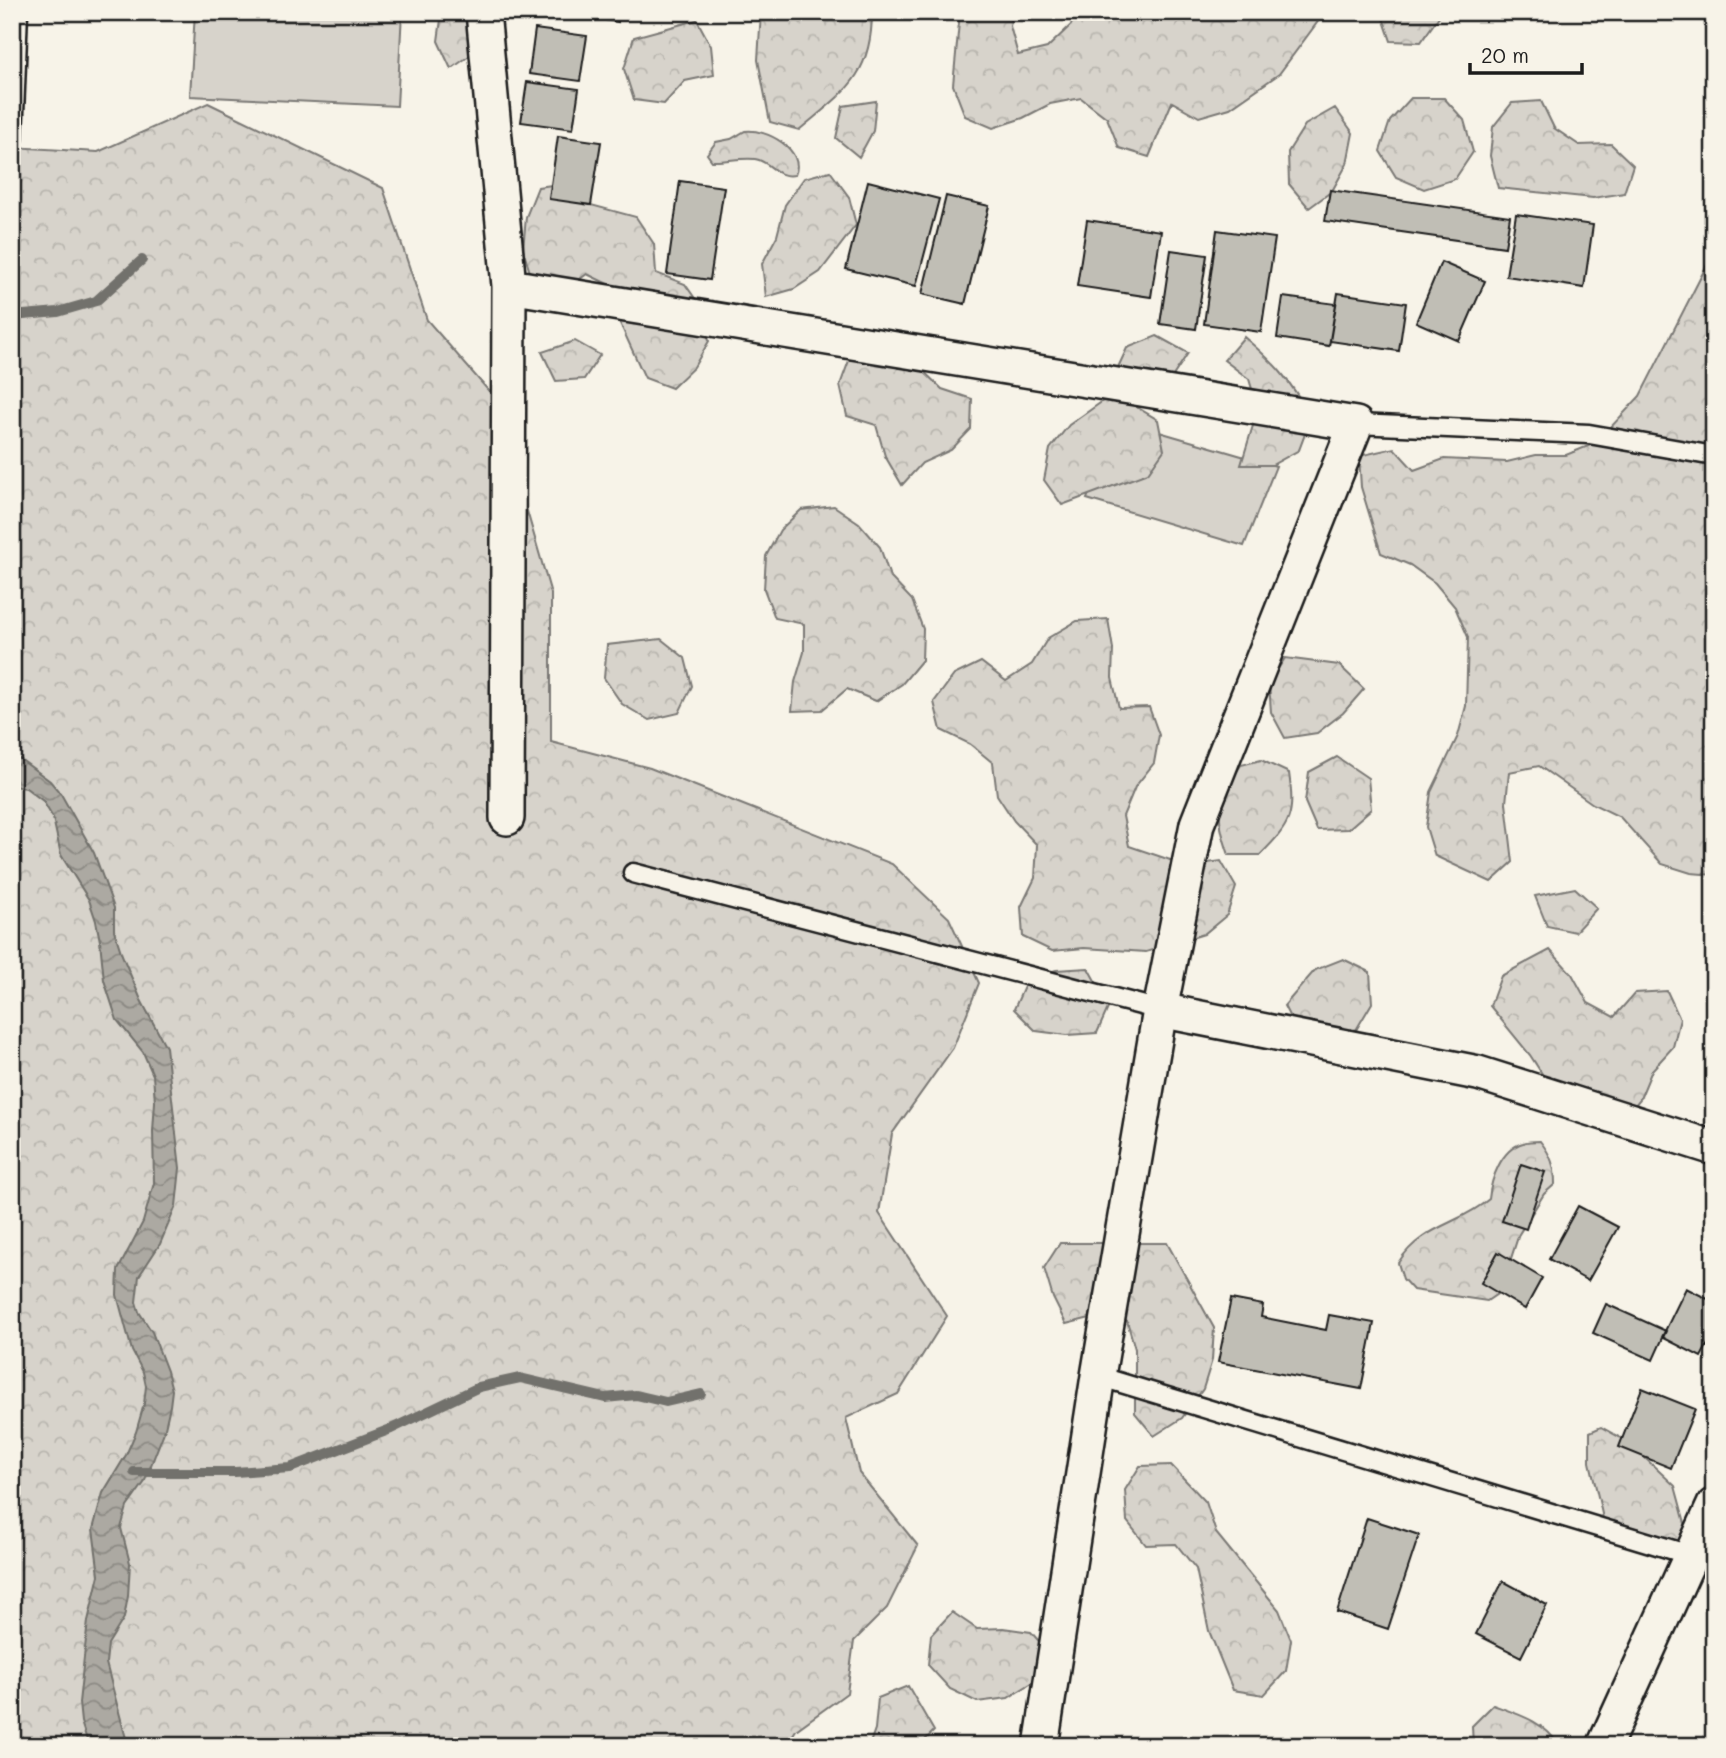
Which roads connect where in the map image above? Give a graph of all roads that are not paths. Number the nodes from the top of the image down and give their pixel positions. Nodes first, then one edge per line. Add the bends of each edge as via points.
1 (18, 12) edge
2 (482, 12) edge
3 (13, 139) edge
4 (509, 286) junction
5 (1356, 424) junction
6 (1714, 456) edge
7 (506, 818) dead end
8 (633, 873) dead end
9 (1160, 1010) junction
10 (1714, 1148) edge
11 (1098, 1376) junction
12 (1714, 1505) edge
13 (1690, 1555) junction
14 (1041, 1746) edge
15 (1604, 1746) edge

1 - 3 lane
2 - 4 street
4 - 5 street
4 - 7 street
5 - 6 lane via 1589,434
5 - 9 street via 1197,824
8 - 9 lane
9 - 10 street via 1478,1073
9 - 11 street
11 - 13 lane
11 - 14 street
12 - 13 street
13 - 15 street

